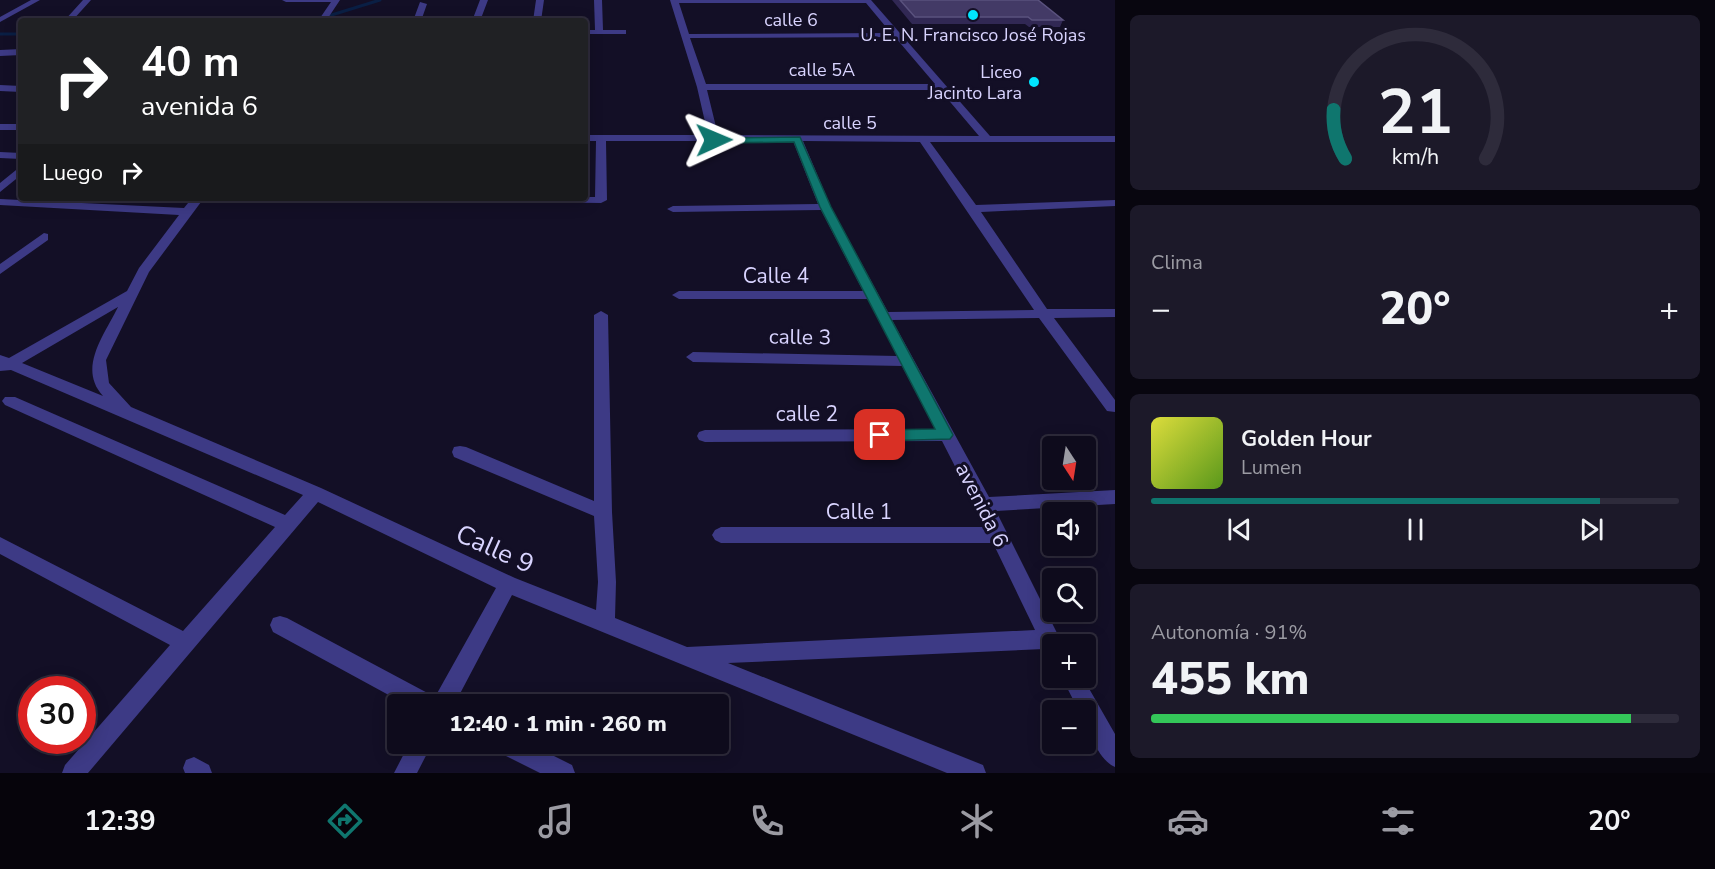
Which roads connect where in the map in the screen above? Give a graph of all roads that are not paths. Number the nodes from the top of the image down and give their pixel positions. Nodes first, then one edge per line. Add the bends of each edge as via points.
1 (36, 0) edge
2 (87, 0) edge
3 (286, 0) edge
4 (335, 0) edge
5 (484, 0) edge
6 (540, 0) edge
7 (598, 0) edge
8 (867, 0) edge
9 (674, 1) edge
10 (778, 1) edge
11 (423, 4) dead end
12 (71, 18) edge
13 (324, 18) edge
14 (418, 18) edge
15 (477, 18) edge
16 (537, 18) edge
17 (1, 20) edge
18 (588, 32) edge
19 (599, 32) junction
20 (623, 32) dead end
21 (898, 34) junction
22 (685, 36) junction
23 (18, 52) edge
24 (0, 53) edge
25 (702, 87) junction
26 (942, 87) junction
27 (0, 88) edge
28 (18, 88) edge
29 (0, 127) edge
30 (18, 127) edge
31 (588, 138) edge
32 (601, 139) junction
33 (797, 139) junction
34 (1115, 139) edge
35 (714, 140) junction
36 (924, 140) junction
37 (987, 140) junction
38 (0, 155) edge
39 (18, 156) edge
40 (18, 172) edge
41 (0, 189) edge
42 (588, 200) edge
43 (196, 201) edge
44 (0, 202) edge
45 (1115, 203) edge
46 (825, 207) junction
47 (673, 209) dead end
48 (973, 209) junction
49 (187, 212) junction
50 (44, 237) dead end
51 (0, 270) edge
52 (131, 294) junction
53 (680, 295) dead end
54 (872, 296) junction
55 (1115, 313) edge
56 (601, 315) dead end
57 (1044, 315) junction
58 (883, 316) junction
59 (693, 357) dead end
60 (906, 361) junction
61 (4, 365) edge
62 (10, 401) dead end
63 (1112, 407) dead end
64 (128, 412) junction
65 (945, 435) junction
66 (705, 436) dead end
67 (460, 452) dead end
68 (315, 493) junction
69 (1115, 497) edge
70 (984, 505) junction
71 (603, 512) junction
72 (288, 525) junction
73 (998, 534) junction
74 (721, 536) dead end
75 (0, 546) edge
76 (508, 584) junction
77 (605, 623) junction
78 (280, 625) dead end
79 (1048, 634) edge
80 (1042, 642) edge
81 (186, 643) junction
82 (685, 655) junction
83 (1078, 688) edge
84 (408, 694) edge
85 (448, 694) edge
86 (415, 754) edge
87 (526, 754) edge
88 (1115, 756) edge
89 (73, 773) edge
90 (405, 773) edge
91 (564, 773) edge
92 (975, 773) edge

1 - 17 street
2 - 12 street
3 - 4 street
4 - 13 street
5 - 15 street
6 - 16 street
7 - 19 street
8 - 10 street
8 - 21 street
9 - 10 street
9 - 22 street
11 - 14 street
18 - 19 street
19 - 20 street
21 - 22 street, calle 6
21 - 26 street
22 - 25 street
23 - 24 street
25 - 26 street, calle 5A
25 - 35 street
26 - 37 street
27 - 28 street
29 - 30 street
31 - 32 street, calle 5
32 - 35 street, calle 5
32 - 42 street via 601,200
33 - 35 street, calle 5
33 - 36 street, calle 5
33 - 46 street, avenida 6
34 - 37 street, calle 5
36 - 37 street, calle 5
36 - 48 street
38 - 39 street
40 - 41 street
43 - 49 street
44 - 49 street
45 - 48 street
46 - 47 street
46 - 54 street, avenida 6
48 - 57 street
49 - 52 street via 143,271
50 - 51 street
52 - 61 street
52 - 64 street via 99,360 98,370 102,385
53 - 54 street, Calle 4
54 - 58 street, avenida 6
55 - 57 street
56 - 71 street
57 - 58 street
57 - 63 street
58 - 60 street, avenida 6
59 - 60 street, calle 3
60 - 65 street, avenida 6
61 - 64 street, Calle 9
62 - 72 street
64 - 68 street, Calle 9
65 - 66 street, calle 2
65 - 70 street, avenida 6
67 - 71 street
68 - 72 street
68 - 76 street, Calle 9
69 - 70 street
70 - 73 street, avenida 6
71 - 77 street
72 - 81 street
73 - 74 street, Calle 1
73 - 79 street, avenida 6
75 - 81 street
76 - 77 street, Calle 9
76 - 85 street
77 - 82 street, Calle 9
78 - 84 street
80 - 82 street
81 - 89 street
82 - 92 street, Calle 9
83 - 88 street
86 - 90 street
87 - 91 street

